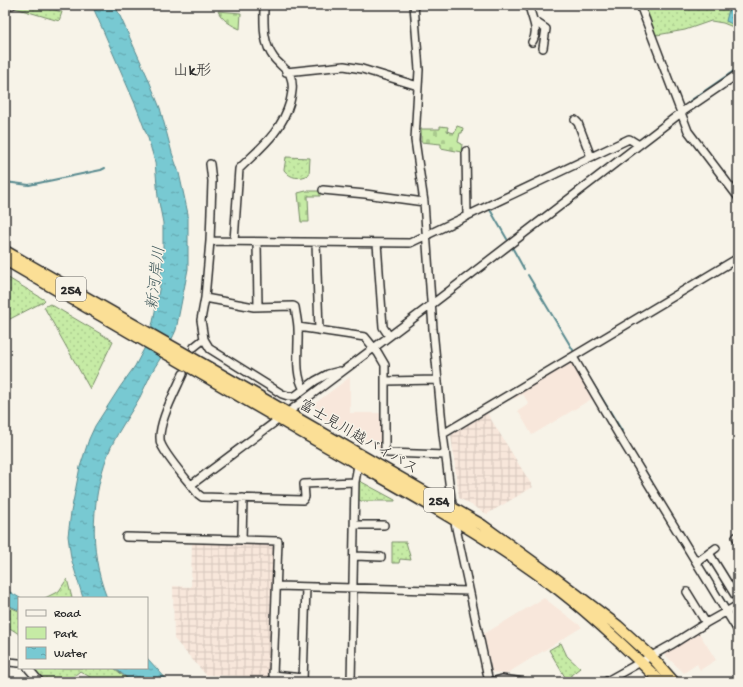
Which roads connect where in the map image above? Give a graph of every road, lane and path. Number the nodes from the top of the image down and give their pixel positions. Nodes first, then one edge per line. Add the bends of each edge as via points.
1 (7, 5) edge
2 (12, 5) edge
3 (264, 5) edge
4 (414, 5) edge
5 (529, 5) edge
6 (640, 5) edge
7 (534, 21) junction
8 (532, 42) dead end
9 (543, 48) dead end
10 (286, 72) junction
11 (738, 74) edge
12 (418, 86) junction
13 (682, 112) junction
14 (575, 120) dead end
15 (639, 145) junction
16 (466, 151) dead end
17 (591, 157) junction
18 (210, 164) dead end
19 (323, 190) dead end
20 (738, 197) edge
21 (424, 202) junction
22 (467, 216) junction
23 (426, 236) junction
24 (210, 241) junction
25 (234, 241) junction
26 (257, 242) junction
27 (316, 243) junction
28 (378, 243) junction
29 (5, 251) edge
30 (738, 258) edge
31 (5, 260) edge
32 (205, 298) junction
33 (431, 305) junction
34 (258, 307) junction
35 (298, 327) junction
36 (319, 330) junction
37 (136, 331) junction
38 (389, 336) junction
39 (204, 339) junction
40 (373, 347) junction
41 (194, 348) dead end
42 (179, 356) junction
43 (573, 357) junction
44 (342, 371) junction
45 (183, 374) dead end
46 (437, 380) junction
47 (386, 381) junction
48 (304, 389) junction
49 (288, 412) junction
50 (279, 419) junction
51 (443, 434) junction
52 (445, 455) junction
53 (358, 465) junction
54 (355, 482) junction
55 (191, 485) junction
56 (243, 498) junction
57 (452, 508) junction
58 (455, 520) junction
59 (355, 525) junction
60 (384, 525) dead end
61 (126, 537) dead end
62 (242, 540) junction
63 (716, 548) dead end
64 (709, 553) junction
65 (355, 556) junction
66 (381, 557) dead end
67 (698, 561) junction
68 (277, 586) junction
69 (306, 587) junction
70 (353, 589) junction
71 (468, 591) junction
72 (687, 592) dead end
73 (738, 600) edge
74 (738, 605) edge
75 (729, 610) junction
76 (706, 623) junction
77 (738, 631) edge
78 (5, 656) edge
79 (651, 656) junction
80 (640, 662) junction
81 (18, 663) edge
82 (29, 669) edge
83 (303, 680) edge
84 (608, 681) edge
85 (40, 682) edge
86 (351, 682) edge
87 (489, 682) edge
88 (492, 682) edge
89 (524, 682) edge
90 (661, 682) edge
91 (674, 682) edge

1 - 2 street
3 - 10 street via 266,42 272,56
4 - 12 street
5 - 7 street
6 - 13 street
7 - 8 street via 536,27
7 - 9 street via 546,29
10 - 12 street via 344,66
10 - 25 street via 290,74 293,90 286,114 276,132 239,169
11 - 13 street
12 - 21 street via 415,140
13 - 15 street
13 - 20 street via 688,131
14 - 17 street
15 - 17 street via 628,139
15 - 33 street
16 - 22 street
17 - 22 street
18 - 24 street
19 - 21 street
21 - 23 street
22 - 23 street
23 - 28 street via 410,243
23 - 33 street
24 - 25 street
24 - 32 street
25 - 26 street
26 - 27 street
26 - 34 street
27 - 28 street
27 - 36 street
28 - 38 street via 383,327
29 - 37 highway, 富士見川越バイパス / 254
30 - 43 street
31 - 37 highway, 富士見川越バイパス / 254
32 - 34 street
32 - 39 street via 201,320
33 - 38 street
33 - 46 street
34 - 35 street via 293,306
35 - 36 street
35 - 48 street via 298,365 300,384
36 - 40 street via 362,336
37 - 42 highway, 富士見川越バイパス / 254
38 - 40 street
39 - 41 street
39 - 48 street via 210,349 282,394 295,396
40 - 44 street
40 - 47 street via 385,365
42 - 49 highway, 富士見川越バイパス / 254
42 - 50 highway, 富士見川越バイパス / 254
43 - 51 street
43 - 67 street
44 - 48 street via 328,374
44 - 49 street
45 - 55 street via 161,425 160,436 166,453
46 - 47 street
46 - 51 street
47 - 52 street via 385,451 388,454
49 - 50 street
49 - 57 highway, 富士見川越バイパス / 254
50 - 53 highway, 富士見川越バイパス / 254
50 - 55 street
51 - 52 street
52 - 57 street
53 - 54 street
53 - 58 highway, 富士見川越バイパス / 254
54 - 56 street via 304,484 303,500
54 - 59 street
55 - 56 street via 202,497
56 - 62 street
57 - 58 street
57 - 79 highway, 富士見川越バイパス / 254 via 494,533 555,578 618,626
58 - 71 street
58 - 80 highway, 富士見川越バイパス / 254 via 557,589 610,632
59 - 60 street
59 - 65 street
61 - 62 street
62 - 68 street via 278,541
63 - 64 street
64 - 67 street
64 - 73 street
65 - 66 street
65 - 70 street
67 - 75 street
68 - 69 street
68 - 83 street via 273,675
69 - 70 street
69 - 83 street
70 - 71 street
70 - 86 street
71 - 87 street
72 - 76 street
74 - 75 street
75 - 76 street
75 - 77 street
76 - 79 street
78 - 81 street via 9,662
79 - 80 street
79 - 91 highway, 富士見川越バイパス / 254
80 - 84 street
80 - 90 highway, 富士見川越バイパス / 254
82 - 85 street
88 - 89 street via 502,679

